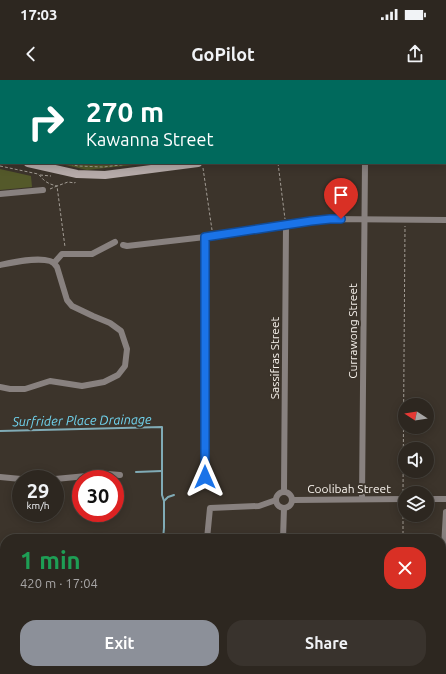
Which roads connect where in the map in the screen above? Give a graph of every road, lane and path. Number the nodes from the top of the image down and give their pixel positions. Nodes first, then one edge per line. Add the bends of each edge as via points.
1 (32, 164) edge
2 (67, 164) edge
3 (129, 164) edge
4 (190, 164) edge
5 (203, 164) edge
6 (278, 164) edge
7 (364, 164) edge
8 (0, 166) edge
9 (76, 179) dead end
10 (57, 186) junction
11 (43, 190) joint
12 (0, 194) edge
13 (364, 219) junction
14 (405, 220) junction
15 (446, 220) edge
16 (286, 225) junction
17 (213, 236) junction
18 (205, 237) junction
19 (115, 242) dead end
20 (123, 245) dead end
21 (66, 249) dead end
22 (54, 263) junction
23 (0, 265) edge
24 (0, 387) edge
25 (205, 477) dead end
26 (1, 478) edge
27 (12, 479) edge
28 (404, 486) edge
29 (284, 491) junction
30 (362, 499) junction
31 (398, 499) edge
32 (434, 499) edge
33 (446, 499) edge
34 (276, 500) junction
35 (293, 500) junction
36 (284, 508) junction
37 (446, 512) edge
38 (403, 522) edge
39 (207, 534) edge
40 (283, 534) edge
41 (403, 534) edge
42 (445, 534) edge

1 - 4 street via 77,174 105,175
2 - 3 path via 102,167
5 - 17 path
6 - 16 path
7 - 13 street, Currawong Street
8 - 10 path via 38,174 43,180
9 - 10 path via 75,183 68,182
10 - 11 path
10 - 21 path
11 - 12 street
13 - 14 street
13 - 16 street via 330,219
13 - 30 street, Currawong Street
14 - 15 street
14 - 28 path
16 - 17 street
16 - 29 street, Sassifras Street
17 - 18 street
18 - 20 street
18 - 25 street
19 - 22 street via 92,254 62,254
22 - 23 street via 38,260
22 - 24 street via 67,300 72,306 110,323 121,331 127,349 125,366 118,375 104,382 82,386 50,381 25,389
26 - 27 street
29 - 34 street via 278,494
29 - 35 street via 289,493
30 - 31 street, Coolibah Street
30 - 35 street, Coolibah Street
32 - 33 street
34 - 36 street via 278,506
34 - 39 street via 259,506 210,508
35 - 36 street via 289,507
36 - 40 street
37 - 42 street
38 - 41 path

